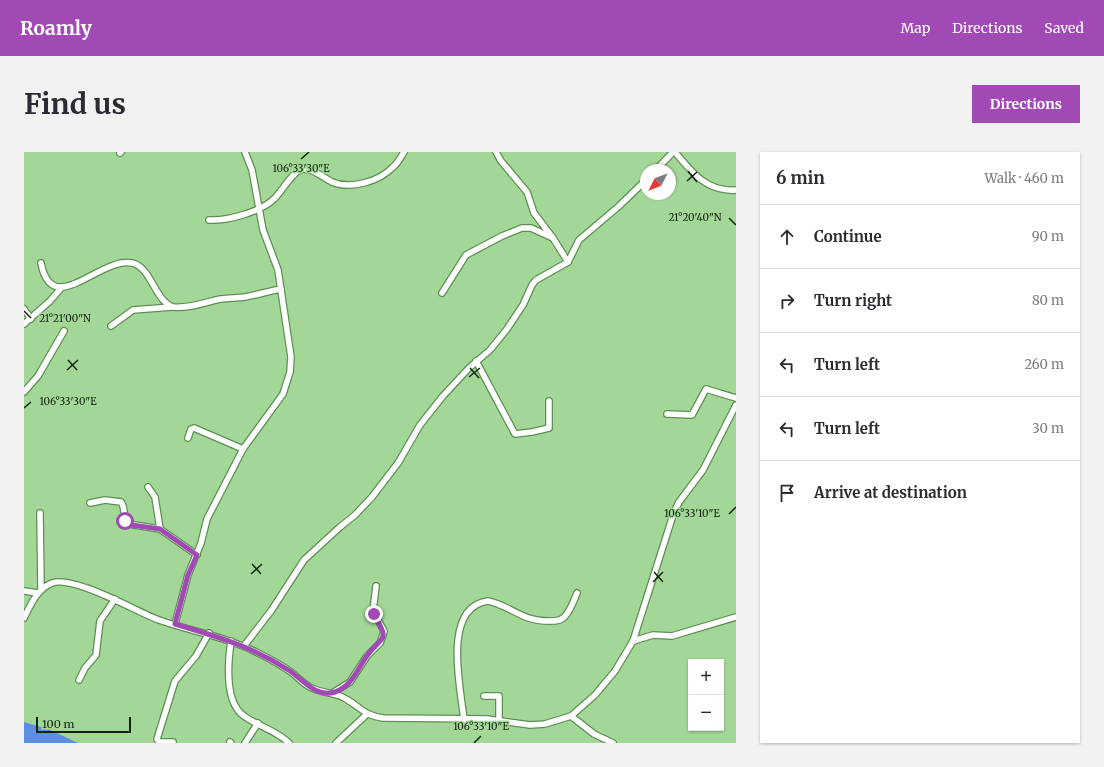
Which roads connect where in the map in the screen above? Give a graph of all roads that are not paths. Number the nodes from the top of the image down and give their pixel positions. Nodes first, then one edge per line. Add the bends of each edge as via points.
1 (244, 152) edge
2 (404, 152) edge
3 (496, 152) edge
4 (674, 152) edge
5 (662, 164) edge
6 (640, 186) edge
7 (736, 190) edge
8 (257, 209) junction
9 (209, 220) dead end
10 (553, 238) junction
11 (568, 262) junction
12 (41, 263) dead end
13 (62, 287) junction
14 (281, 289) junction
15 (442, 293) dead end
16 (172, 307) junction
17 (24, 309) edge
18 (31, 319) junction
19 (24, 324) edge
20 (111, 326) dead end
21 (64, 331) dead end
22 (476, 362) junction
23 (24, 392) edge
24 (736, 398) edge
25 (549, 401) dead end
26 (736, 405) edge
27 (667, 414) dead end
28 (188, 438) dead end
29 (243, 449) junction
30 (148, 487) dead end
31 (90, 503) dead end
32 (40, 513) dead end
33 (160, 529) junction
34 (197, 555) junction
35 (376, 586) dead end
36 (24, 592) edge
37 (40, 592) junction
38 (577, 593) dead end
39 (115, 599) junction
40 (736, 617) edge
41 (24, 618) edge
42 (175, 624) junction
43 (209, 633) junction
44 (231, 641) junction
45 (633, 641) junction
46 (244, 646) junction
47 (79, 680) dead end
48 (334, 692) junction
49 (484, 696) dead end
50 (366, 715) junction
51 (571, 716) junction
52 (464, 720) junction
53 (499, 720) junction
54 (258, 723) junction
55 (173, 742) dead end
56 (245, 743) edge
57 (289, 743) edge
58 (336, 743) edge
59 (613, 743) edge

1 - 8 street via 252,170
2 - 8 street via 388,172 366,182 341,184 309,169 301,169 274,199
3 - 10 street via 528,192 534,213
4 - 5 street
4 - 7 street via 707,184 725,190
6 - 11 street via 578,240
8 - 9 street via 228,219
8 - 14 street via 278,270
10 - 11 street
10 - 15 street via 531,228 522,228 472,251 461,260
11 - 22 street via 536,280 516,317 490,350
12 - 13 street via 45,280 55,288
13 - 16 street via 94,276 103,269 120,263 133,263 146,274 164,302
13 - 18 street
14 - 16 street via 246,297
14 - 29 street via 291,357 290,372 283,394
16 - 20 street via 132,310
17 - 18 street
18 - 19 street
21 - 23 street via 38,376
22 - 25 street via 515,434 549,428
22 - 46 street via 443,396 420,425 398,463 372,497 304,560 271,612
24 - 27 street via 706,389 692,415
26 - 45 street via 703,470 674,512
28 - 29 street via 191,429 194,428
29 - 34 street via 207,519
30 - 33 street via 155,497
31 - 33 street via 106,500 121,502 128,524
32 - 37 street
33 - 34 street
34 - 42 street via 188,575
35 - 48 street via 373,611 384,631 380,643 367,656 350,682
36 - 37 street
37 - 39 street via 53,583 64,583
37 - 41 street
38 - 52 street via 562,620 526,619 488,601 466,614 457,643
39 - 42 street via 159,620
39 - 47 street via 100,621 96,655
40 - 45 street via 672,636 653,635
42 - 43 street
43 - 44 street
43 - 55 street via 196,656 173,685 157,737 159,742
44 - 46 street
44 - 54 street via 227,669 234,704 244,716
45 - 51 street via 595,695
46 - 48 street via 291,672 312,688 322,692
48 - 50 street
49 - 53 street via 499,696
50 - 52 street via 383,718
50 - 58 street
51 - 53 street via 545,724 530,725
51 - 59 street via 594,734
52 - 53 street
54 - 56 street
54 - 57 street via 271,729

